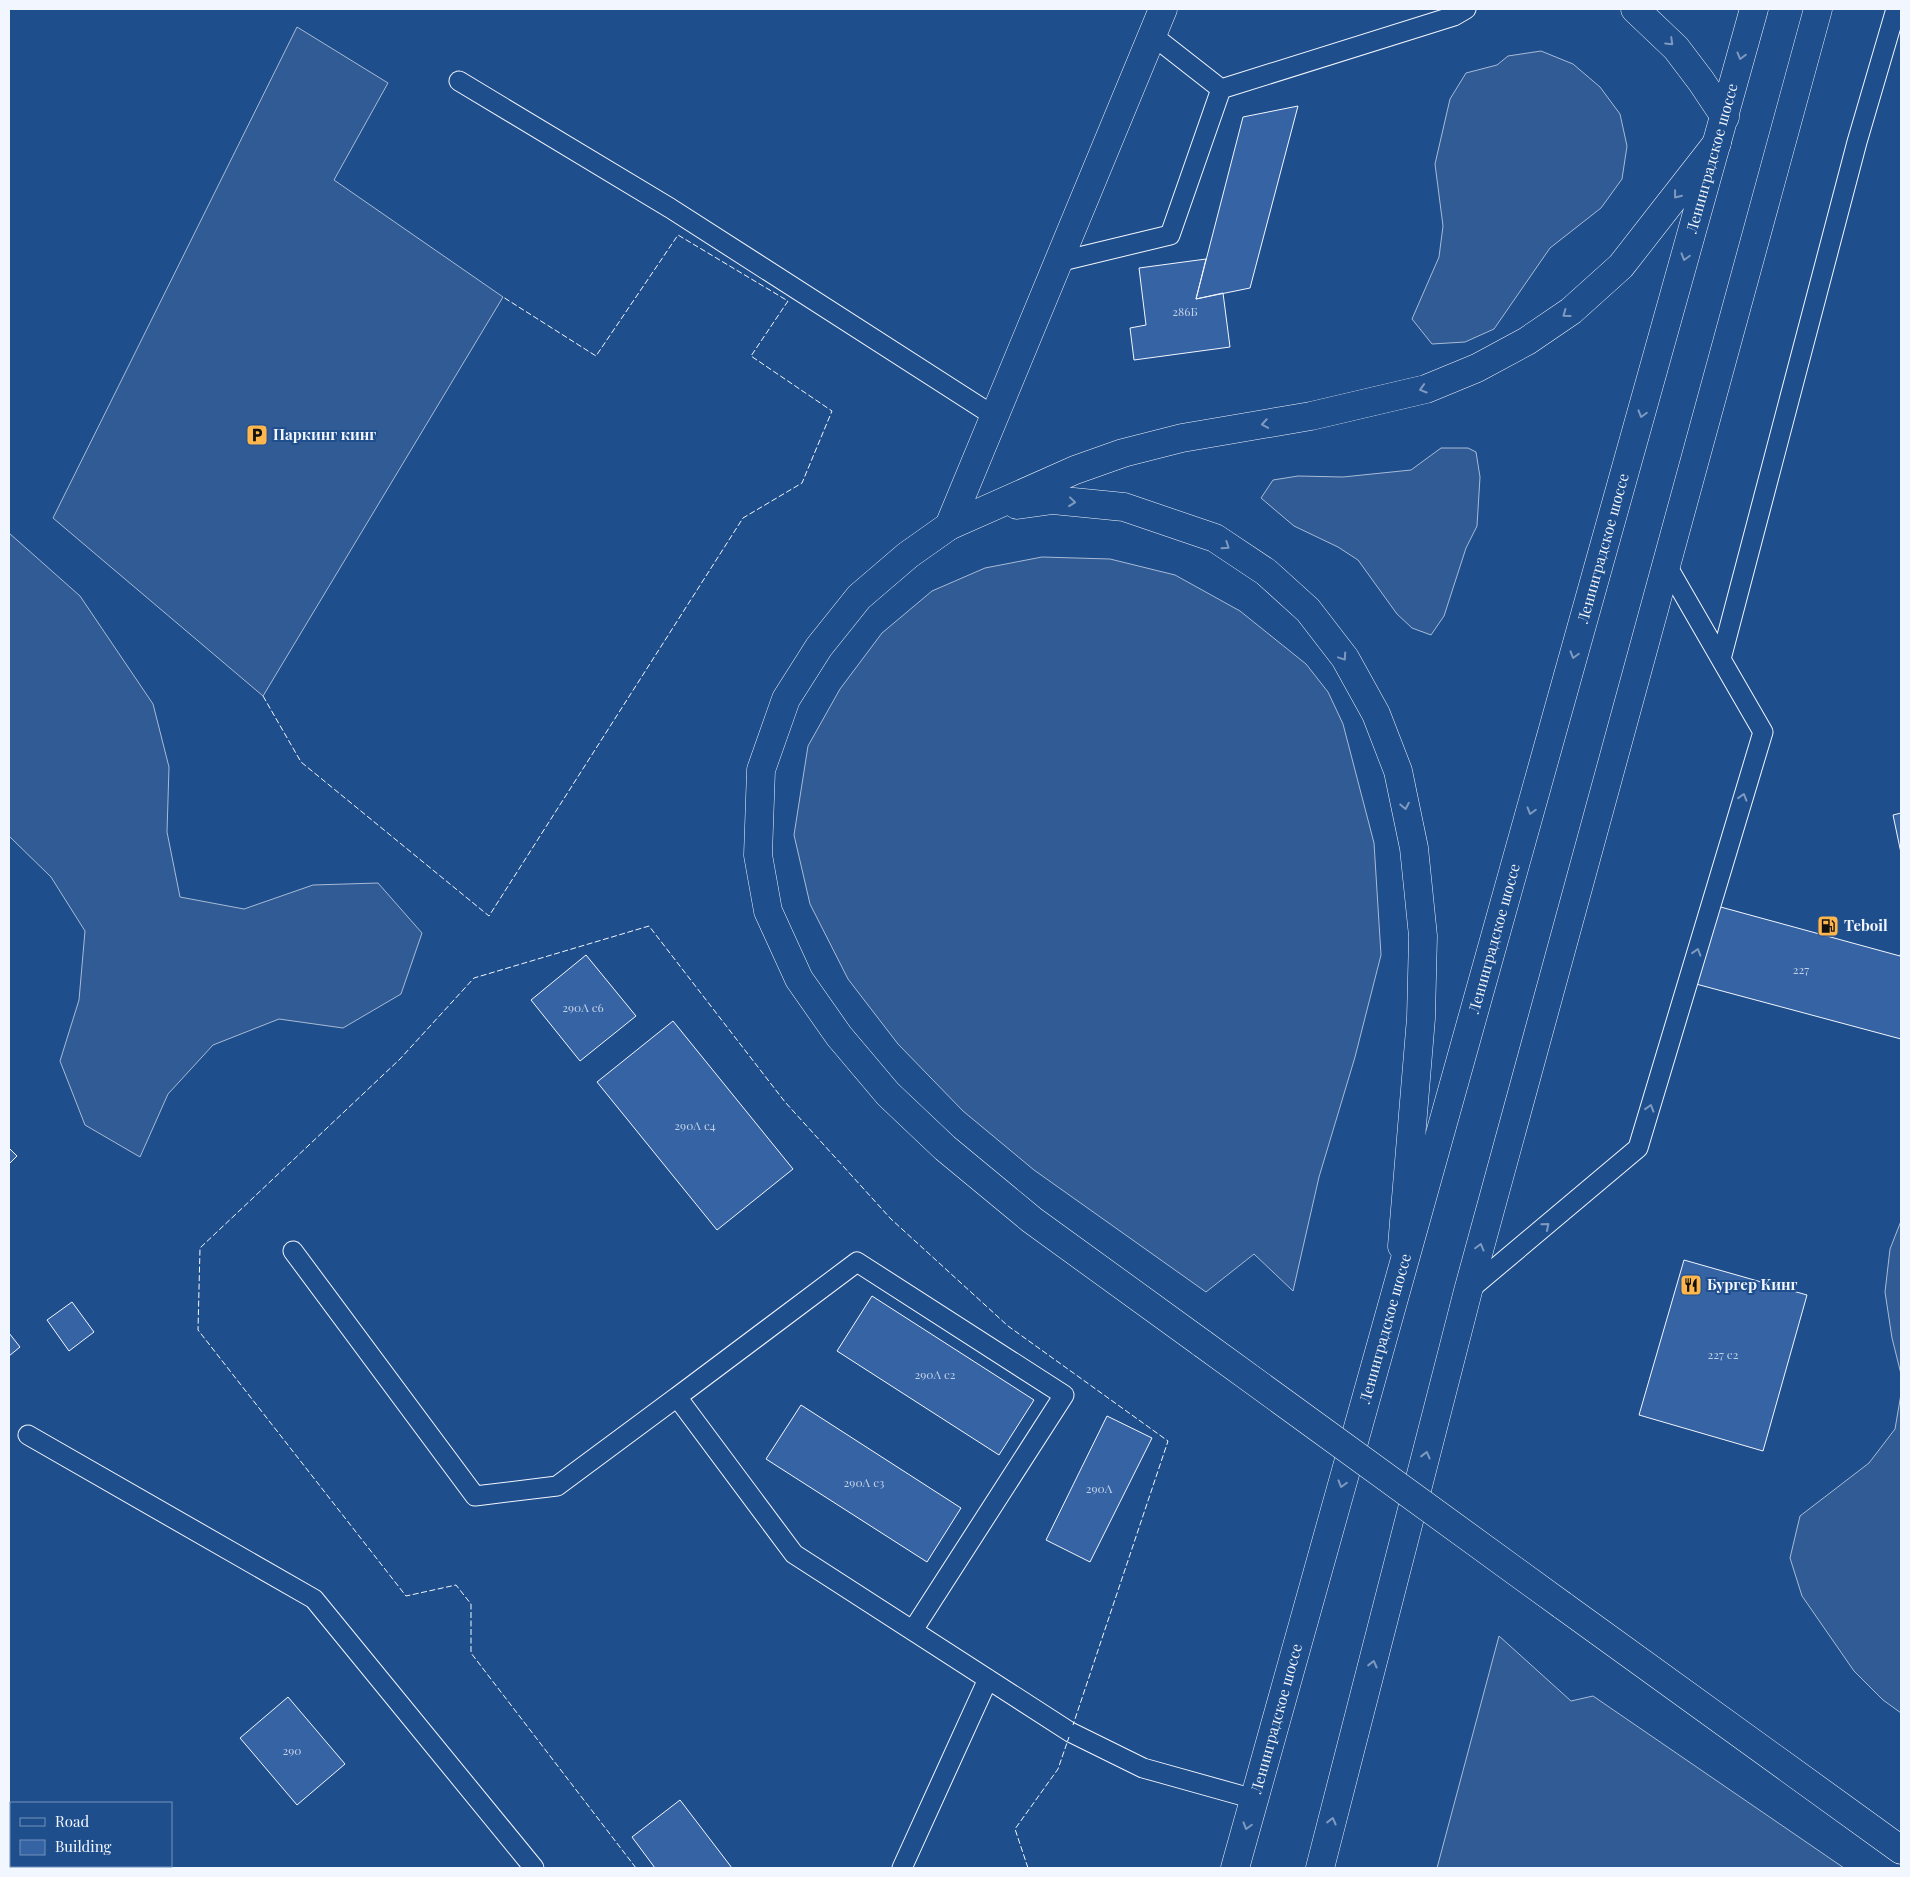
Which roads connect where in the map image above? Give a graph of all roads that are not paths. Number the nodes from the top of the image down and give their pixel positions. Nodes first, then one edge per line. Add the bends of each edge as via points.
1 (1163, 9) edge
2 (1466, 9) edge
3 (1635, 9) edge
4 (1754, 9) edge
5 (1818, 9) edge
6 (1896, 9) edge
7 (1152, 35) junction
8 (459, 81) dead end
9 (1221, 89) junction
10 (1725, 117) junction
11 (1717, 143) junction
12 (1058, 262) junction
13 (994, 416) junction
14 (988, 509) junction
15 (949, 526) junction
16 (1666, 564) junction
17 (1721, 658) junction
18 (293, 1251) dead end
19 (1398, 1285) junction
20 (1468, 1291) junction
21 (677, 1397) junction
22 (28, 1435) dead end
23 (913, 1630) junction
24 (988, 1679) junction
25 (1254, 1799) junction
26 (1901, 1850) edge
27 (534, 1868) edge
28 (902, 1868) edge
29 (1235, 1868) edge
30 (1320, 1868) edge

1 - 7 main road
2 - 9 lane via 1454,16
3 -> 10 main road via 1676,48
4 -> 10 main road, Ленинградское шоссе
5 - 16 main road
6 - 17 lane via 1857,142
7 - 9 lane
7 - 12 main road
8 - 13 lane via 670,208
9 - 12 lane via 1170,235
10 - 11 main road, Ленинградское шоссе
11 -> 14 main road via 1620,266 1571,311 1527,341 1477,368 1426,389 1372,402 1182,438 1123,453 1075,470
11 -> 19 main road, Ленинградское шоссе
12 - 13 main road
13 - 15 main road
14 - 15 main road
14 -> 19 main road via 1052,500 1124,507 1215,538 1266,572 1308,610 1345,658 1376,714 1398,771 1414,848 1423,936 1421,1018
15 - 26 main road, bridge via 908,555 859,598 819,647 786,699 760,770 758,855 768,911 799,979 839,1036 888,1094 944,1148 1032,1220
16 - 17 lane
20 -> 16 main road
20 -> 17 lane via 1638,1148 1763,732
18 - 21 lane via 475,1496 557,1486
19 -> 25 main road, Ленинградское шоссе
30 -> 20 main road
21 - 23 lane via 794,1554
21 - 23 lane via 857,1262 1064,1395
22 - 27 lane via 314,1599
23 - 24 lane
24 - 25 lane via 1070,1732 1143,1768
24 - 28 lane
25 -> 29 main road, Ленинградское шоссе

